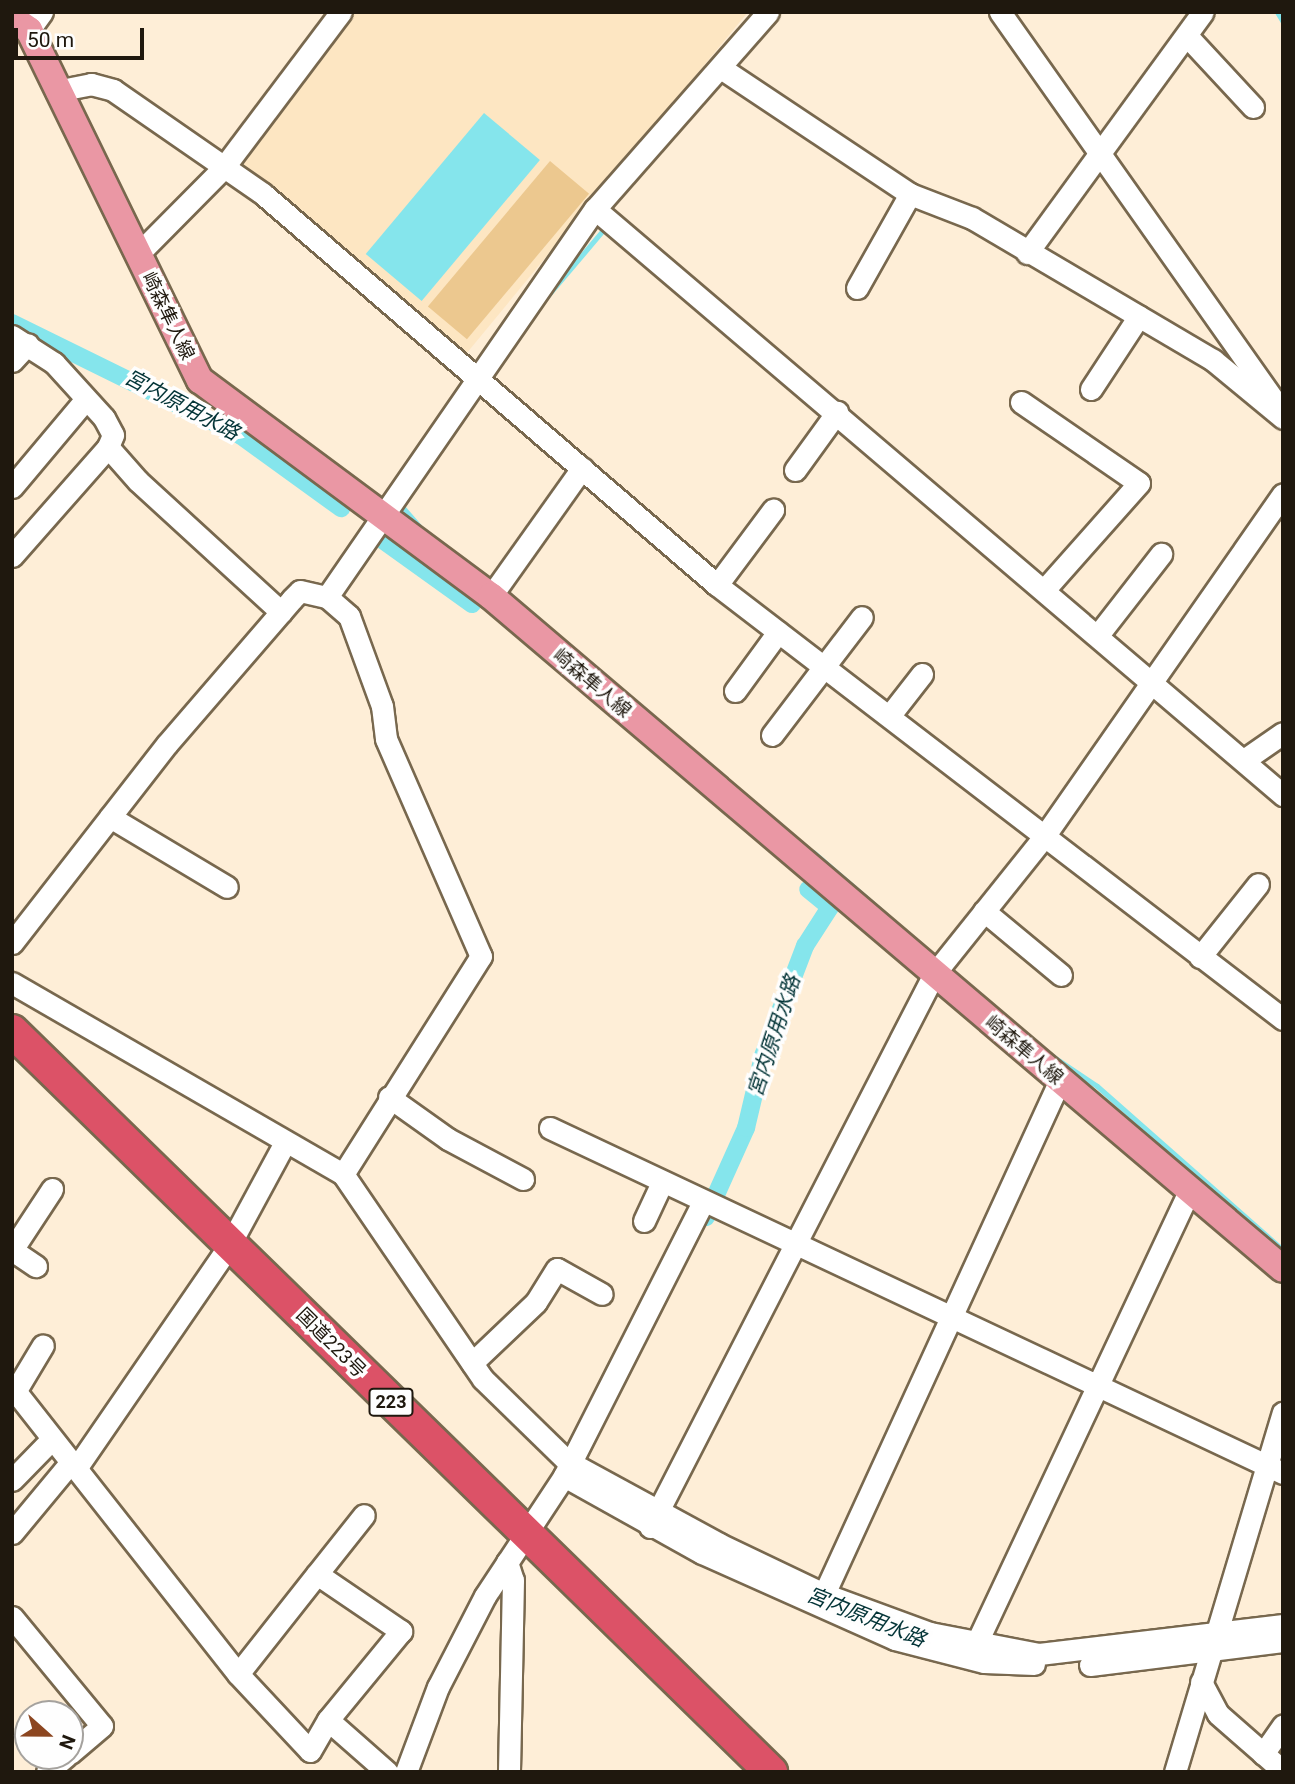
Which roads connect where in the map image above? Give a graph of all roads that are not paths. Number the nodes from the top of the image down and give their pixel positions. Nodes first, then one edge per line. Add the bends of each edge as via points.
1 (341, 12) edge
2 (768, 12) edge
3 (1000, 12) edge
4 (1203, 12) edge
5 (28, 20) edge
6 (1187, 36) junction
7 (721, 68) junction
8 (56, 92) junction
9 (1254, 107) dead end
10 (1098, 152) junction
11 (224, 167) junction
12 (910, 194) junction
13 (595, 209) junction
14 (1027, 253) junction
15 (138, 254) junction
16 (857, 288) dead end
17 (1139, 317) junction
18 (20, 340) edge
19 (12, 361) edge
20 (472, 379) junction
21 (1091, 388) dead end
22 (85, 400) junction
23 (1021, 402) dead end
24 (837, 412) junction
25 (1283, 415) edge
26 (108, 447) junction
27 (582, 468) junction
28 (795, 470) dead end
29 (12, 487) edge
30 (1283, 494) edge
31 (772, 510) dead end
32 (383, 515) junction
33 (13, 552) edge
34 (1161, 554) dead end
35 (717, 585) junction
36 (1045, 589) junction
37 (327, 597) junction
38 (491, 597) junction
39 (281, 612) junction
40 (862, 618) dead end
41 (778, 632) junction
42 (1098, 635) junction
43 (824, 668) junction
44 (922, 674) dead end
45 (1153, 685) junction
46 (735, 691) dead end
47 (890, 715) junction
48 (1283, 733) edge
49 (772, 734) dead end
50 (1244, 761) junction
51 (1283, 795) edge
52 (110, 817) junction
53 (1042, 838) junction
54 (1258, 884) dead end
55 (227, 887) dead end
56 (984, 911) junction
57 (12, 943) edge
58 (1200, 957) junction
59 (934, 974) junction
60 (1061, 975) dead end
61 (12, 983) edge
62 (1283, 1019) edge
63 (12, 1031) edge
64 (1060, 1080) junction
65 (389, 1097) junction
66 (550, 1128) dead end
67 (284, 1144) junction
68 (343, 1174) junction
69 (523, 1179) dead end
70 (661, 1185) junction
71 (52, 1189) dead end
72 (1190, 1190) junction
73 (702, 1204) junction
74 (645, 1221) dead end
75 (230, 1244) junction
76 (795, 1245) junction
77 (12, 1250) edge
78 (36, 1266) dead end
79 (1283, 1269) edge
80 (601, 1294) dead end
81 (952, 1317) junction
82 (44, 1345) dead end
83 (472, 1363) junction
84 (14, 1389) edge
85 (1100, 1391) junction
86 (1283, 1413) edge
87 (51, 1440) junction
88 (74, 1464) junction
89 (566, 1468) junction
90 (1274, 1470) edge
91 (12, 1480) edge
92 (364, 1515) dead end
93 (654, 1519) junction
94 (528, 1531) junction
95 (12, 1533) edge
96 (506, 1562) junction
97 (317, 1574) junction
98 (824, 1594) junction
99 (12, 1617) edge
100 (1283, 1625) edge
101 (1283, 1641) edge
102 (977, 1642) junction
103 (1213, 1642) junction
104 (238, 1674) junction
105 (1201, 1682) junction
106 (81, 1700) edge
107 (84, 1704) edge
108 (328, 1720) junction
109 (1283, 1726) edge
110 (84, 1741) edge
111 (1264, 1754) junction
112 (1283, 1771) edge
113 (387, 1772) edge
114 (406, 1772) edge
115 (509, 1772) edge
116 (771, 1772) edge
117 (1175, 1772) edge

1 - 11 street
2 - 7 street
3 - 10 street
4 - 6 street
5 - 8 main road, 崎森隼人線
6 - 9 street
6 - 10 street
7 - 12 street
7 - 13 street
8 - 11 street via 91,84 113,90
8 - 15 main road, 崎森隼人線
10 - 14 street
10 - 25 street
11 - 15 street
11 - 20 street
12 - 14 street via 972,218
12 - 16 street
13 - 20 street
13 - 24 street
14 - 17 street
15 - 32 main road, 崎森隼人線 via 201,380
17 - 21 street
17 - 25 street via 1213,360
18 - 19 street
18 - 22 street via 54,363
20 - 27 street
20 - 32 street
22 - 26 street via 110,427
22 - 29 street
23 - 36 street via 1139,483
24 - 28 street
24 - 36 street
26 - 33 street
26 - 39 street
27 - 35 street
27 - 38 street
30 - 45 street
31 - 35 street
32 - 37 street
32 - 38 main road, 崎森隼人線
34 - 42 street
35 - 41 street
36 - 42 street
37 - 39 street via 300,591
37 - 65 street via 349,616 382,706 386,739 481,956
38 - 59 main road, 崎森隼人線
39 - 52 street
40 - 43 street
41 - 43 street
41 - 46 street
42 - 45 street
43 - 47 street
43 - 49 street
44 - 47 street
45 - 50 street
45 - 53 street
47 - 53 street
48 - 50 street
50 - 51 street
52 - 55 street
52 - 57 street
53 - 56 street
53 - 58 street
54 - 58 street
56 - 59 street
56 - 60 street
58 - 62 street
59 - 64 main road, 崎森隼人線
59 - 76 street
61 - 67 street via 148,1057
63 - 75 highway, 国道223号 / 223
64 - 72 main road, 崎森隼人線
64 - 81 street
65 - 68 street
65 - 69 street via 448,1139
66 - 70 street
67 - 68 street
67 - 75 street
68 - 83 street
70 - 73 street
70 - 74 street
71 - 77 street
72 - 79 main road, 崎森隼人線
72 - 85 street
73 - 76 street
73 - 89 street
75 - 88 street
75 - 94 highway, 国道223号 / 223
76 - 81 street
76 - 93 street
77 - 78 street
80 - 83 street via 557,1269 536,1302
81 - 85 street
81 - 98 street
82 - 84 street
83 - 89 street
84 - 87 street
85 - 90 street
85 - 102 street
86 - 90 street
87 - 88 street
87 - 91 street
88 - 95 street
88 - 104 street
89 - 93 street
89 - 94 street
90 - 103 street
92 - 97 street
93 - 98 street
93 - 103 street via 794,1596 943,1654 984,1662 1080,1666
94 - 96 street
94 - 116 highway, 国道223号 / 223
96 - 114 street via 438,1687
96 - 115 street via 513,1580
97 - 104 street
97 - 108 street via 401,1631
98 - 102 street via 930,1633
99 - 106 street
100 - 103 street
101 - 103 street
102 - 103 street via 1039,1654
103 - 105 street
104 - 108 street via 310,1751
105 - 111 street via 1218,1714
105 - 117 street
107 - 110 street via 102,1726
108 - 113 street
109 - 111 street
111 - 112 street

